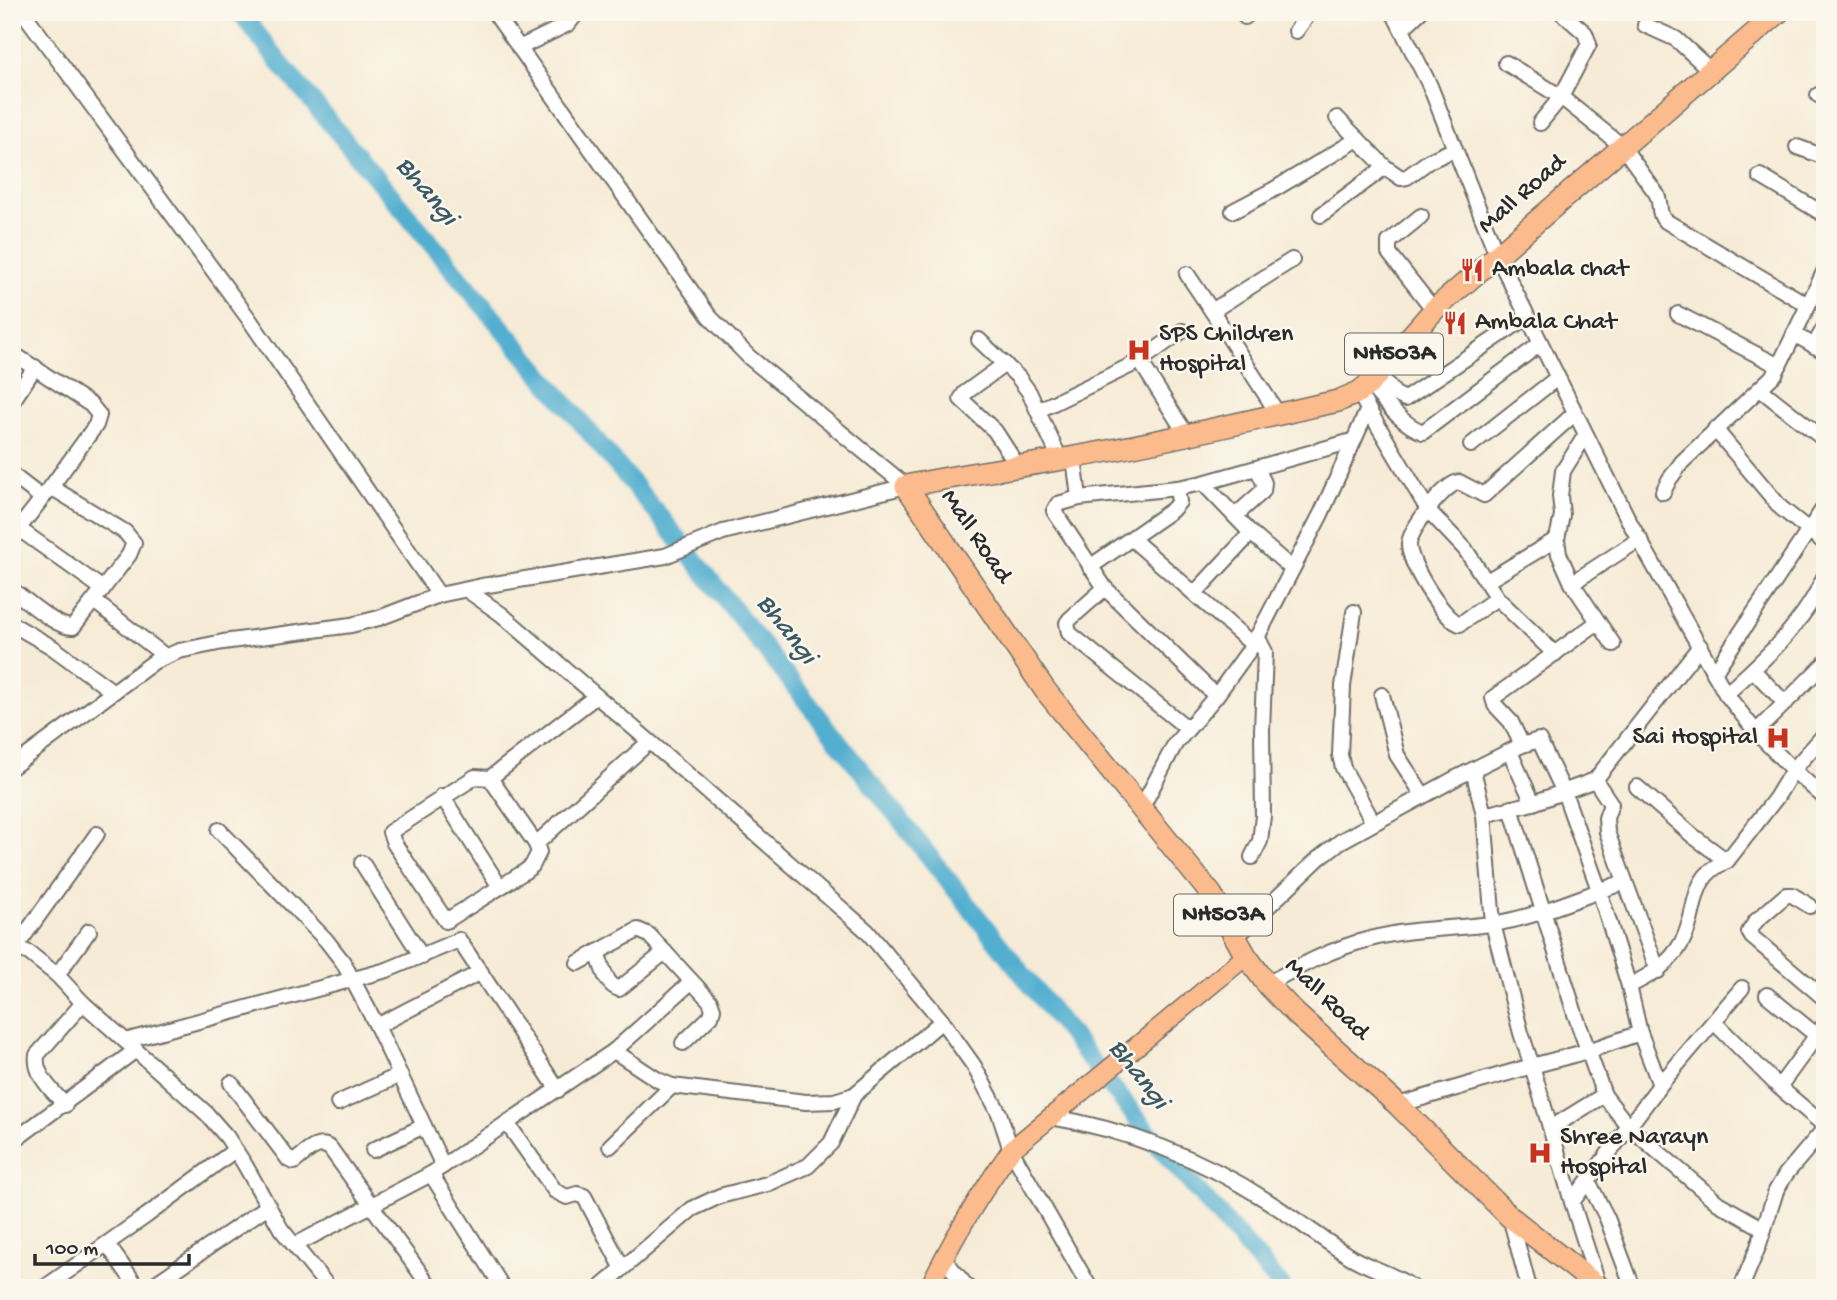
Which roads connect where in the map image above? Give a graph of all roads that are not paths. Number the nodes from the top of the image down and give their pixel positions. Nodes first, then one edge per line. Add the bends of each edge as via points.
1 (495, 12) edge
2 (578, 12) edge
3 (1310, 12) edge
4 (1393, 12) edge
5 (1420, 12) edge
6 (1561, 12) edge
7 (1779, 12) edge
8 (25, 15) edge
9 (1645, 25) dead end
10 (1402, 28) junction
11 (1296, 31) dead end
12 (519, 48) junction
13 (1506, 63) dead end
14 (1711, 71) junction
15 (1561, 97) junction
16 (1337, 118) dead end
17 (1540, 123) dead end
18 (1358, 139) junction
19 (1622, 146) junction
20 (1797, 147) dead end
21 (1455, 149) junction
22 (1825, 157) edge
23 (1385, 167) junction
24 (1760, 176) dead end
25 (1233, 211) dead end
26 (1321, 215) dead end
27 (1825, 215) edge
28 (1421, 216) dead end
29 (1497, 255) junction
30 (1292, 260) dead end
31 (1825, 270) edge
32 (1187, 274) dead end
33 (1806, 304) junction
34 (1434, 310) junction
35 (1212, 311) junction
36 (1678, 314) dead end
37 (1527, 317) junction
38 (1825, 326) edge
39 (1182, 331) dead end
40 (1794, 334) junction
41 (979, 340) dead end
42 (1540, 344) junction
43 (1819, 349) edge
44 (12, 353) edge
45 (1140, 361) junction
46 (1005, 364) junction
47 (1779, 366) junction
48 (35, 367) junction
49 (1557, 378) junction
50 (1368, 389) junction
51 (1760, 389) junction
52 (12, 402) edge
53 (1039, 410) junction
54 (1278, 414) junction
55 (1574, 414) junction
56 (1715, 429) junction
57 (1186, 434) junction
58 (1585, 436) junction
59 (1825, 440) edge
60 (1352, 441) junction
61 (1471, 445) dead end
62 (1067, 458) junction
63 (1017, 465) junction
64 (1257, 468) junction
65 (12, 475) edge
66 (1203, 483) junction
67 (906, 486) junction
68 (1177, 488) junction
69 (47, 492) junction
70 (1663, 492) dead end
71 (1079, 498) junction
72 (1825, 506) edge
73 (1427, 510) junction
74 (1235, 516) junction
75 (1809, 531) junction
76 (16, 533) edge
77 (1251, 533) junction
78 (1132, 539) junction
79 (1557, 539) junction
80 (1640, 539) junction
81 (1825, 543) edge
82 (1090, 567) junction
83 (1291, 568) junction
84 (1825, 575) edge
85 (1487, 581) junction
86 (1572, 583) junction
87 (1105, 588) junction
88 (12, 590) edge
89 (467, 590) junction
90 (1195, 593) junction
91 (99, 595) junction
92 (439, 595) junction
93 (1497, 598) junction
94 (1354, 612) dead end
95 (1598, 622) junction
96 (12, 624) edge
97 (1255, 641) junction
98 (1613, 644) dead end
99 (1700, 646) junction
100 (1555, 654) junction
101 (165, 656) junction
102 (1825, 663) edge
103 (1753, 670) junction
104 (1714, 673) junction
105 (112, 691) junction
106 (1726, 694) junction
107 (1382, 695) dead end
108 (1216, 696) junction
109 (595, 697) junction
110 (1785, 703) junction
111 (1187, 727) junction
112 (1756, 732) junction
113 (1825, 734) edge
114 (649, 743) junction
115 (1516, 749) junction
116 (12, 767) edge
117 (1473, 770) junction
118 (1793, 771) junction
119 (490, 778) junction
120 (1595, 780) junction
121 (1637, 787) dead end
122 (1564, 792) junction
123 (1423, 795) junction
124 (442, 796) junction
125 (1825, 798) edge
126 (1534, 803) junction
127 (1142, 807) junction
128 (1511, 808) junction
129 (1484, 815) junction
130 (1373, 822) junction
131 (219, 830) dead end
132 (97, 834) dead end
133 (536, 844) junction
134 (1252, 857) dead end
135 (1727, 861) junction
136 (362, 863) dead end
137 (1625, 882) junction
138 (500, 887) junction
139 (1599, 890) junction
140 (1810, 906) dead end
141 (1542, 910) junction
142 (446, 920) junction
143 (1493, 924) junction
144 (89, 932) dead end
145 (459, 940) junction
146 (14, 946) edge
147 (1241, 947) junction
148 (597, 952) junction
149 (665, 952) junction
150 (422, 957) junction
151 (578, 963) dead end
152 (1658, 971) junction
153 (481, 972) junction
154 (57, 975) junction
155 (353, 979) junction
156 (691, 982) junction
157 (1267, 984) junction
158 (1629, 986) junction
159 (1742, 988) dead end
160 (1767, 995) dead end
161 (1825, 999) edge
162 (83, 1003) junction
163 (942, 1021) junction
164 (1714, 1022) junction
165 (377, 1026) junction
166 (1820, 1029) edge
167 (1640, 1033) junction
168 (683, 1043) dead end
169 (131, 1045) junction
170 (614, 1051) junction
171 (1588, 1051) junction
172 (1532, 1066) junction
173 (400, 1075) junction
174 (231, 1083) dead end
175 (1661, 1085) junction
176 (672, 1087) junction
177 (1779, 1087) junction
178 (558, 1090) junction
179 (854, 1095) junction
180 (1604, 1095) junction
181 (338, 1103) dead end
182 (65, 1105) junction
183 (1398, 1105) junction
184 (1051, 1117) junction
185 (507, 1123) junction
186 (424, 1126) junction
187 (1628, 1126) junction
188 (1825, 1127) edge
189 (1551, 1128) junction
190 (12, 1142) edge
191 (610, 1146) dead end
192 (234, 1150) junction
193 (373, 1150) dead end
194 (1011, 1150) junction
195 (437, 1170) junction
196 (1588, 1181) junction
197 (1572, 1202) junction
198 (268, 1206) junction
199 (373, 1206) junction
200 (1510, 1217) junction
201 (1764, 1229) junction
202 (107, 1244) junction
203 (295, 1245) junction
204 (943, 1258) junction
205 (622, 1267) junction
206 (600, 1287) edge
207 (44, 1288) edge
208 (138, 1288) edge
209 (149, 1288) edge
210 (329, 1288) edge
211 (431, 1288) edge
212 (503, 1288) edge
213 (929, 1288) edge
214 (968, 1288) edge
215 (1090, 1288) edge
216 (1413, 1288) edge
217 (1530, 1288) edge
218 (1600, 1288) edge
219 (1633, 1288) edge
220 (1741, 1288) edge

1 - 12 street
2 - 12 street via 568,24
3 - 11 street
4 - 10 street
5 - 10 street
6 - 15 street via 1585,33 1589,44
7 - 14 highway, Mall Road / NH503A
8 - 92 street via 249,319
9 - 14 street via 1676,39
10 - 21 street
12 - 67 street via 709,316 749,357
13 - 15 street
14 - 19 highway, Mall Road / NH503A
15 - 17 street
15 - 19 street
16 - 18 street
18 - 23 street
18 - 25 street
19 - 29 highway, Mall Road / NH503A
19 - 33 street via 1659,197 1664,220
20 - 22 street
21 - 23 street via 1407,177
21 - 29 street
23 - 26 street
24 - 27 street
28 - 34 street via 1389,242 1389,253
29 - 34 highway, Mall Road / NH503A
29 - 37 street
30 - 35 street
31 - 33 street
32 - 35 street
33 - 40 street
34 - 50 highway, Mall Road / NH503A
35 - 54 street
36 - 47 street
37 - 42 street
37 - 50 street via 1405,400
38 - 43 street
39 - 45 street
40 - 43 street
40 - 47 street
41 - 46 street
42 - 49 street
42 - 50 street via 1423,432
44 - 48 street
45 - 53 street
45 - 57 street
46 - 53 street
46 - 63 street via 961,399 995,430
47 - 51 street
48 - 52 street
48 - 69 street via 99,415
49 - 55 street
49 - 61 street
50 - 54 highway, Mall Road / NH503A via 1338,401
50 - 60 street
50 - 73 street
51 - 56 street
51 - 59 street
53 - 62 street
54 - 57 highway, Mall Road / NH503A
55 - 58 street
55 - 73 street via 1488,493 1481,496 1454,482
56 - 70 street via 1675,469
56 - 75 street via 1781,508
57 - 62 highway, Mall Road / NH503A
58 - 79 street via 1563,471
58 - 80 street
60 - 64 street
60 - 83 street via 1321,514
62 - 63 highway, Mall Road / NH503A
62 - 71 street
63 - 67 highway, Mall Road / NH503A
64 - 66 street
64 - 74 street via 1263,491
65 - 69 street
66 - 68 street
66 - 74 street
67 - 89 street via 774,518 626,564
67 - 127 highway, Mall Road / NH503A via 1045,690
68 - 71 street
68 - 78 street via 1177,505
69 - 76 street
69 - 91 street via 125,531 133,540 129,555
71 - 82 street via 1058,504 1054,511
72 - 75 street
73 - 85 street via 1465,549
73 - 93 street via 1411,536 1410,550 1447,616 1457,624 1465,623
74 - 77 street
75 - 81 street
75 - 104 street
76 - 91 street
77 - 83 street
77 - 90 street
78 - 82 street
78 - 90 street
79 - 85 street
79 - 86 street
80 - 86 street
80 - 99 street
82 - 87 street
83 - 97 street
84 - 103 street via 1807,609
85 - 93 street
86 - 95 street
87 - 108 street
87 - 111 street via 1070,619 1069,632
88 - 91 street via 68,627 75,625
89 - 92 street
89 - 109 street
90 - 97 street
91 - 101 street
92 - 101 street via 351,625 223,642
93 - 100 street
94 - 130 street via 1343,686 1340,755
95 - 98 street
95 - 100 street
96 - 105 street
97 - 108 street
97 - 134 street via 1265,652 1263,816
99 - 104 street
99 - 120 street
100 - 115 street via 1493,698 1511,722
101 - 105 street
102 - 110 street
103 - 106 street
103 - 110 street
104 - 106 street
105 - 116 street
106 - 112 street
107 - 123 street via 1397,755
108 - 111 street
109 - 114 street
109 - 119 street
110 - 112 street
111 - 127 street
112 - 118 street
113 - 118 street
114 - 133 street
114 - 163 street via 867,930
115 - 117 street
115 - 122 street via 1540,741
115 - 126 street
117 - 123 street
117 - 129 street
118 - 125 street
118 - 135 street
119 - 124 street via 475,777
119 - 133 street
120 - 122 street
120 - 137 street via 1611,804 1606,825
121 - 135 street
122 - 126 street
122 - 139 street
123 - 130 street
124 - 138 street
124 - 142 street via 390,832
126 - 128 street
127 - 147 highway, Mall Road / NH503A via 1211,894
128 - 129 street
128 - 141 street
129 - 143 street
130 - 147 street via 1319,858
131 - 155 street via 331,946
132 - 146 street
133 - 138 street via 539,852 532,866
135 - 152 street via 1704,875 1683,940
136 - 150 street
137 - 139 street
137 - 152 street
138 - 142 street
139 - 141 street
139 - 158 street
140 - 161 street via 1792,895 1782,897 1749,932
141 - 143 street
141 - 171 street
142 - 145 street
143 - 157 street via 1370,939 1314,959
143 - 172 street
144 - 154 street
145 - 150 street
145 - 153 street
146 - 154 street
147 - 157 highway, Mall Road / NH503A
147 - 184 main road via 1214,982
148 - 149 street via 638,930
148 - 149 street via 609,982 619,989
148 - 151 street
149 - 156 street
150 - 155 street
152 - 158 street
153 - 165 street
153 - 178 street
154 - 162 street
155 - 165 street
155 - 169 street
156 - 168 street via 713,1009
156 - 170 street
157 - 183 highway, Mall Road / NH503A
158 - 167 street
159 - 164 street
160 - 166 street
162 - 169 street
162 - 182 street via 37,1055 39,1074
163 - 179 street
163 - 194 street via 974,1066 999,1113
164 - 175 street
164 - 177 street
165 - 173 street
166 - 177 street
167 - 171 street
167 - 175 street
169 - 182 street
169 - 192 street via 205,1113
170 - 176 street
170 - 178 street
171 - 172 street
171 - 180 street
172 - 183 street
172 - 189 street
173 - 181 street
173 - 186 street
174 - 199 street via 289,1160 294,1162 315,1146 326,1145
175 - 187 street
176 - 179 street via 820,1103
176 - 191 street
177 - 188 street
178 - 185 street
179 - 205 street via 831,1143 808,1166 767,1184 704,1202
180 - 187 street
180 - 189 street
182 - 190 street
183 - 200 highway, Mall Road / NH503A
184 - 194 main road
184 - 216 street via 1092,1124 1195,1161 1267,1200 1348,1255
185 - 195 street
185 - 205 street via 555,1191 567,1197 584,1196
186 - 193 street
186 - 195 street
187 - 196 street
187 - 201 street via 1725,1209
188 - 201 street via 1786,1174
189 - 197 street
192 - 198 street
192 - 202 street
194 - 204 main road
194 - 215 street
195 - 199 street
195 - 212 street
196 - 197 street
196 - 219 street
197 - 218 street
198 - 203 street
198 - 209 street
199 - 203 street
199 - 211 street
200 - 217 street
200 - 218 highway, Mall Road / NH503A
201 - 220 street
202 - 207 street
202 - 208 street
203 - 210 street
204 - 213 main road
204 - 214 street
205 - 206 street

